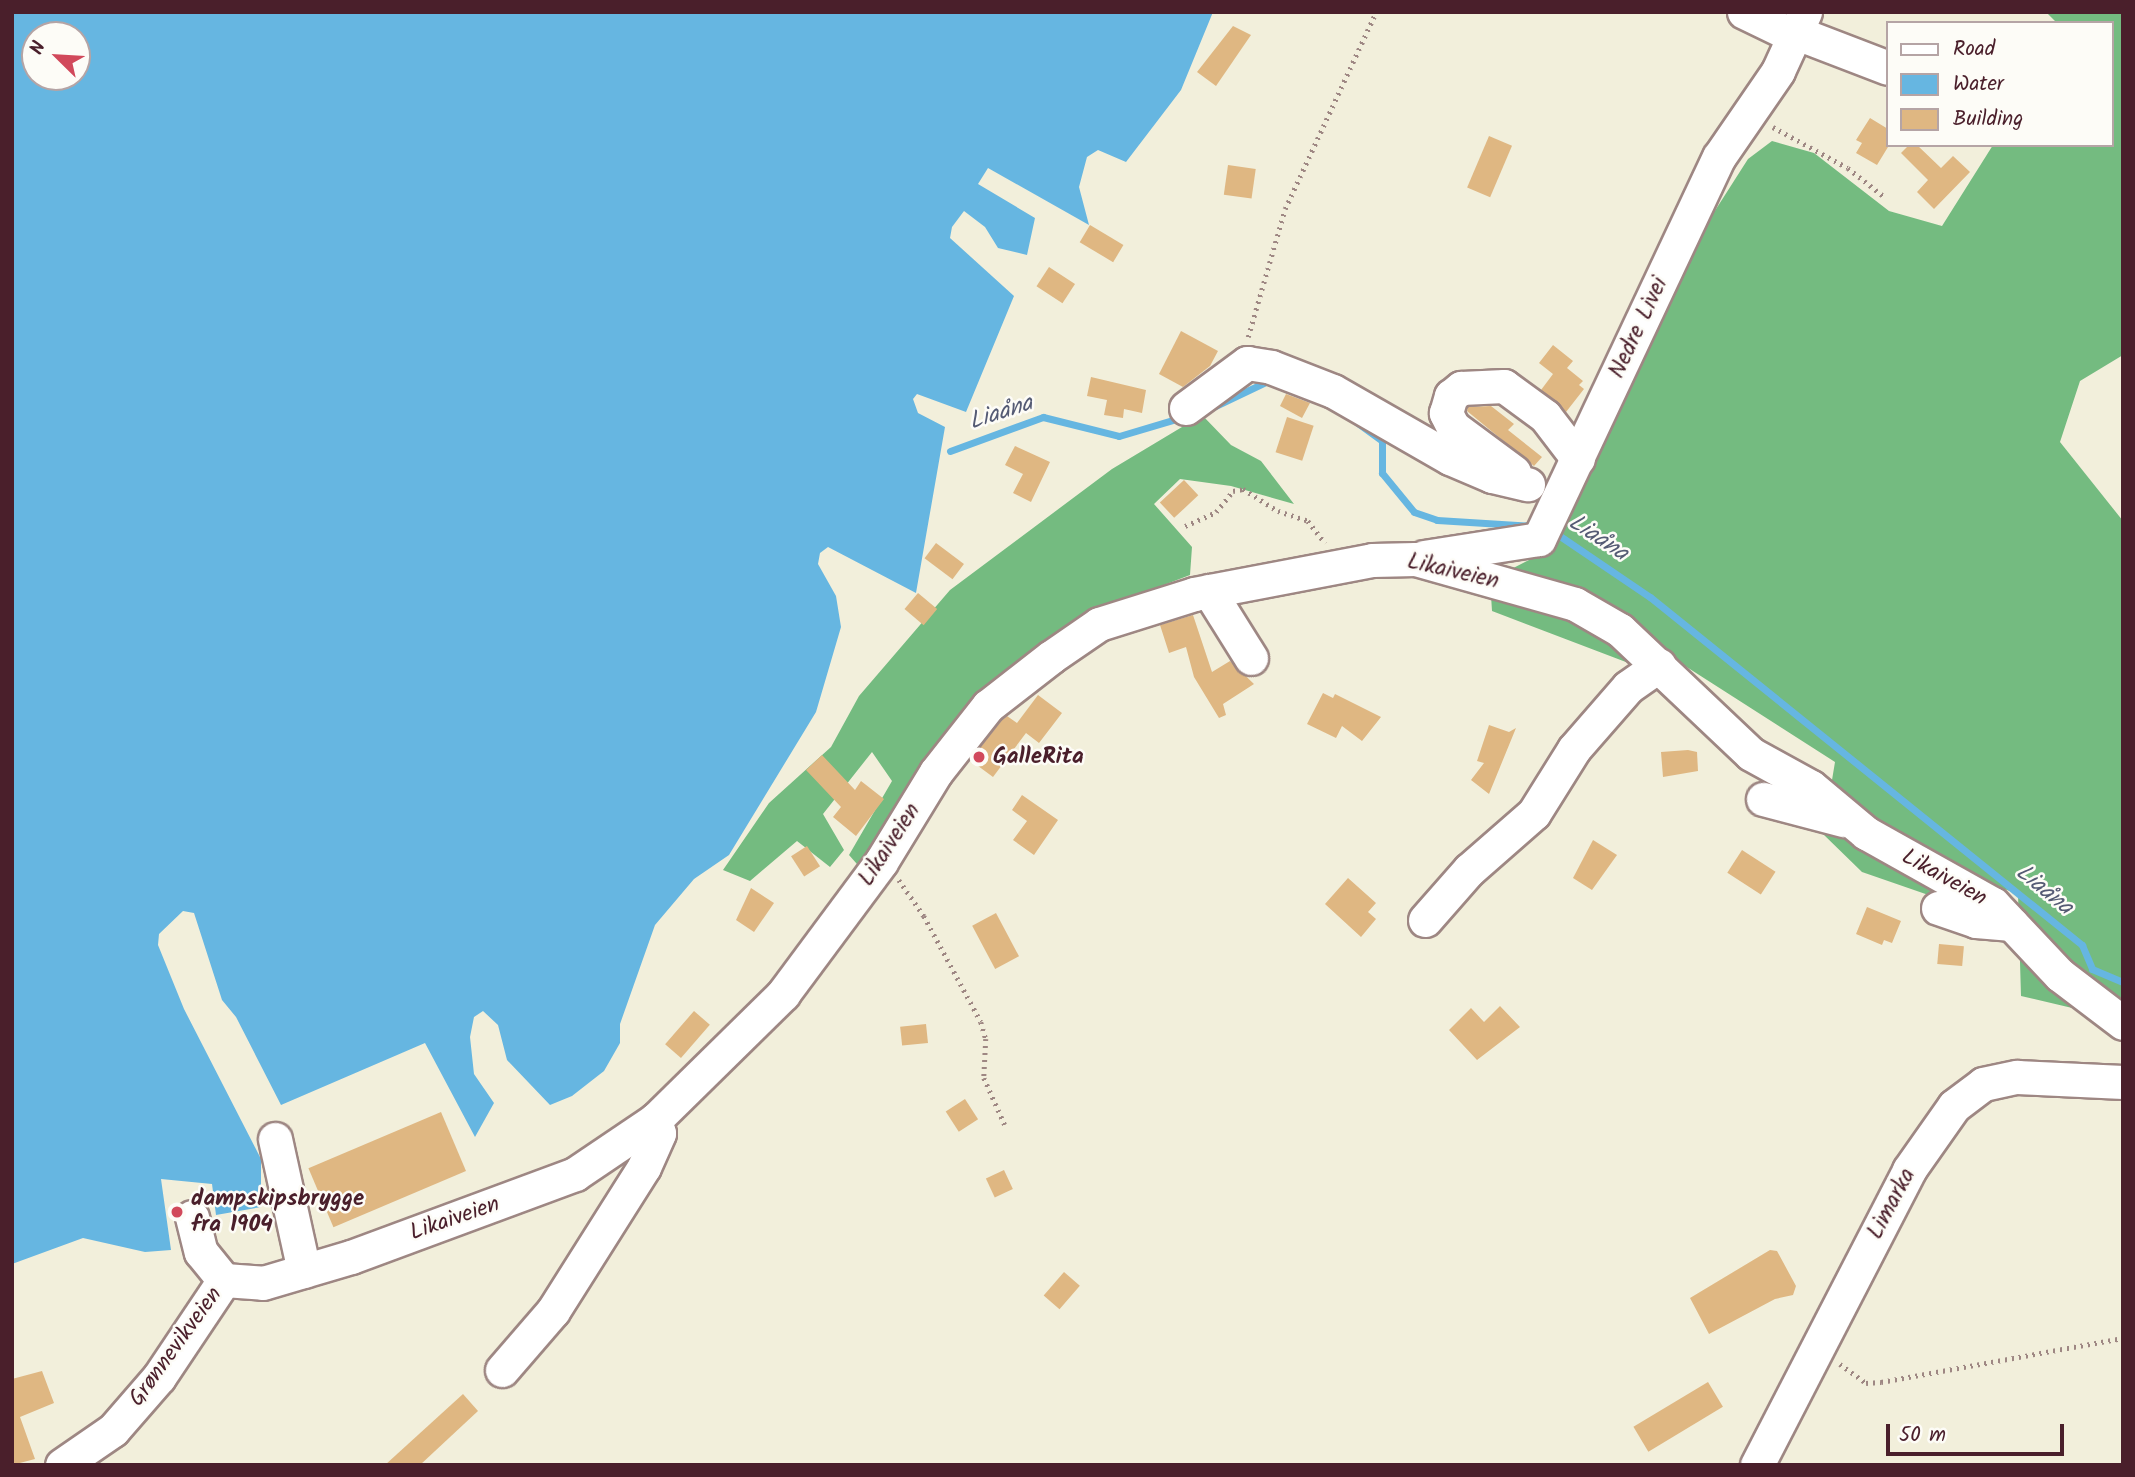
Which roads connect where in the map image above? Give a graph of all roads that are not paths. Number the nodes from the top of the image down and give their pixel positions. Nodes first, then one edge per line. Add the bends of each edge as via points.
1 (1744, 12) edge
2 (1799, 27) edge
3 (1886, 67) edge
4 (1186, 408) dead end
5 (1578, 459) junction
6 (1528, 484) junction
7 (1555, 506) junction
8 (1416, 559) junction
9 (1209, 591) junction
10 (1251, 658) dead end
11 (1659, 665) junction
12 (1763, 799) dead end
13 (1852, 821) junction
14 (1938, 908) dead end
15 (1425, 920) dead end
16 (2012, 924) junction
17 (2123, 1023) edge
18 (2123, 1082) edge
19 (655, 1120) junction
20 (275, 1139) dead end
21 (192, 1217) dead end
22 (304, 1271) junction
23 (224, 1280) junction
24 (502, 1370) dead end
25 (62, 1465) edge
26 (1757, 1465) edge

1 - 2 street
2 - 3 street
2 - 5 street, Nedre Livei via 1752,113 1719,157
4 - 6 street via 1247,363 1303,377 1450,458 1492,476
5 - 6 street via 1545,416 1504,386 1461,388 1451,396 1446,413 1453,426
5 - 7 street, Nedre Livei
6 - 7 street
7 - 8 street, Nedre Livei via 1539,539
8 - 9 street, Likaiveien via 1331,567
8 - 11 street, Likaiveien via 1575,604 1620,630
9 - 10 street
9 - 19 street, Likaiveien via 1099,624 988,706 936,772 881,862 783,995
11 - 13 street, Likaiveien via 1751,754 1811,787
11 - 15 street via 1628,687 1574,750 1534,813 1469,870
12 - 13 street
13 - 16 street, Likaiveien via 1993,904
14 - 16 street via 1976,921
16 - 17 street, Likaiveien via 2060,975
18 - 26 street, Limarka via 2017,1077 1983,1084 1954,1106 1909,1170
19 - 22 street, Likaiveien via 575,1174 525,1196
19 - 24 street via 659,1132 644,1167 553,1311
20 - 22 street
21 - 23 street via 201,1252
22 - 23 street, Likaiveien via 263,1283
23 - 25 street, Grønnevikveien via 159,1377 122,1419

